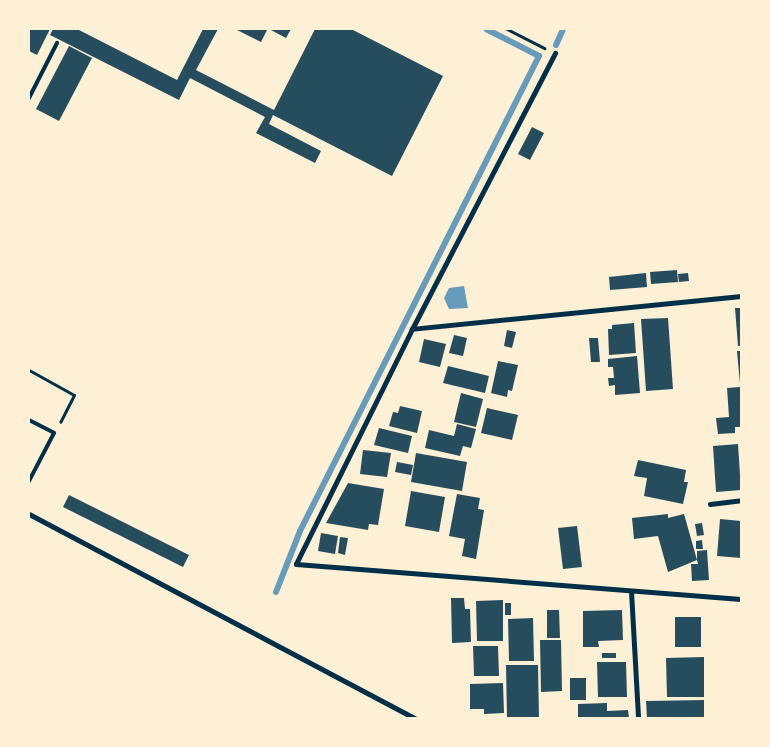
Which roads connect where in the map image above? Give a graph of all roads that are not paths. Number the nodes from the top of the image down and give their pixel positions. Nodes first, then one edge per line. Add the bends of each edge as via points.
1 (57, 43) dead end
2 (555, 53) road end
3 (29, 98) edge
4 (741, 296) edge
5 (412, 329) junction
6 (29, 420) edge
7 (29, 481) edge
8 (741, 500) edge
9 (710, 504) dead end
10 (29, 514) edge
11 (631, 592) junction
12 (741, 599) edge
13 (415, 718) edge
14 (638, 718) edge

1 - 3 lane
2 - 5 street
4 - 5 street
5 - 11 street via 296,564
6 - 7 lane via 54,433
8 - 9 street
10 - 13 street
11 - 12 street
11 - 14 street

